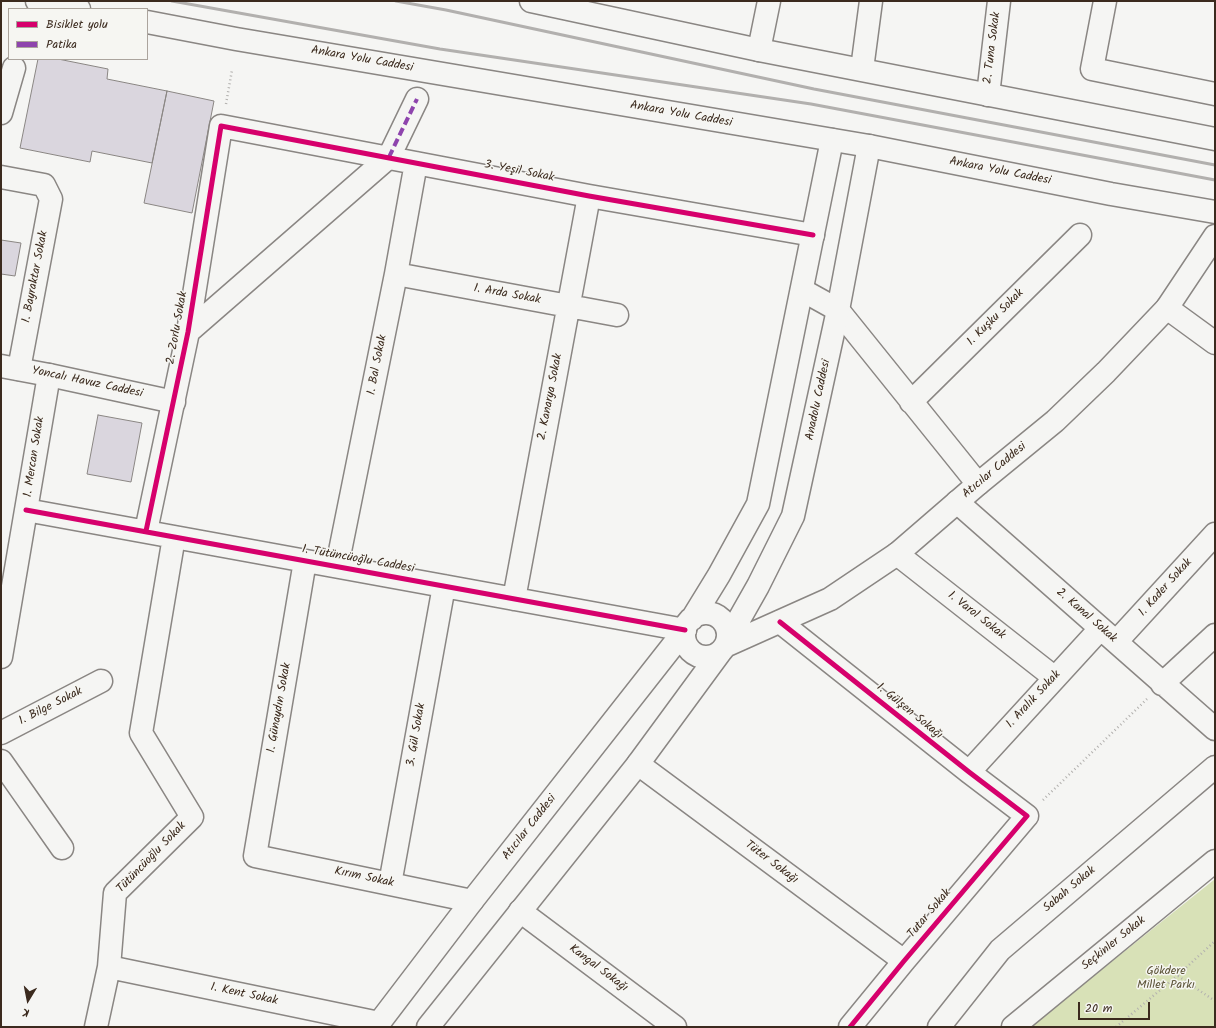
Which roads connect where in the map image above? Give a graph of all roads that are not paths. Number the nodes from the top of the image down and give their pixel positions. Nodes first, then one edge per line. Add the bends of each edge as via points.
1 (37, 1) edge
2 (531, 1) edge
3 (871, 1) edge
4 (999, 1) edge
5 (1105, 1) edge
6 (764, 2) edge
7 (74, 8) edge
8 (148, 22) edge
9 (760, 50) junction
10 (14, 68) dead end
11 (862, 69) junction
12 (1215, 94) edge
13 (988, 95) junction
14 (417, 99) dead end
15 (1, 112) edge
16 (221, 126) joint
17 (1215, 139) edge
18 (832, 140) junction
19 (869, 146) junction
20 (389, 157) junction
21 (416, 163) junction
22 (1, 177) edge
23 (589, 196) junction
24 (1215, 212) edge
25 (813, 235) junction
26 (1080, 235) dead end
27 (1215, 236) edge
28 (396, 274) junction
29 (802, 290) junction
30 (569, 306) junction
31 (1166, 308) junction
32 (838, 310) junction
33 (618, 315) dead end
34 (188, 332) junction
35 (1215, 343) edge
36 (10, 367) edge
37 (49, 374) junction
38 (174, 402) junction
39 (911, 402) junction
40 (978, 484) junction
41 (957, 502) junction
42 (26, 510) junction
43 (146, 531) junction
44 (1215, 534) edge
45 (174, 537) junction
46 (897, 554) junction
47 (305, 561) junction
48 (337, 566) junction
49 (444, 586) junction
50 (514, 599) junction
51 (780, 622) junction
52 (688, 624) junction
53 (1108, 635) junction
54 (1215, 635) edge
55 (724, 646) junction
56 (1, 657) edge
57 (1055, 678) junction
58 (101, 681) dead end
59 (1162, 684) junction
60 (1215, 729) edge
61 (1, 733) edge
62 (1, 761) edge
63 (638, 764) junction
64 (1215, 767) edge
65 (968, 772) junction
66 (1027, 816) joint
67 (62, 848) dead end
68 (255, 856) joint
69 (1215, 861) edge
70 (390, 884) junction
71 (472, 901) junction
72 (520, 911) junction
73 (904, 961) junction
74 (109, 967) junction
75 (378, 1025) edge
76 (96, 1027) edge
77 (428, 1027) edge
78 (675, 1027) edge
79 (850, 1027) edge
80 (939, 1027) edge
81 (1013, 1027) edge

1 - 7 main road
2 - 9 main road
3 - 11 main road
4 - 13 main road, 2. Tuna Sokak
5 - 12 main road via 1092,69
6 - 9 main road
8 - 18 main road, Ankara Yolu Caddesi
9 - 11 main road
10 - 15 main road
11 - 13 main road
13 - 17 main road
14 - 20 main road, 2. Zorlu Sokak
16 - 20 main road, 3. Yeşil Sokak
16 - 34 main road, 2. Zorlu Sokak
18 - 19 main road, Ankara Yolu Caddesi
18 - 25 main road
19 - 24 main road, Ankara Yolu Caddesi
19 - 32 main road, Anadolu Caddesi
20 - 21 main road, 3. Yeşil Sokak
20 - 34 main road, 2. Zorlu Sokak
21 - 23 main road, 3. Yeşil Sokak
21 - 28 main road, 1. Bal Sokak
22 - 36 main road, 1. Bayraktar Sokak via 44,186 51,199
23 - 25 main road, 3. Yeşil Sokak
23 - 30 main road, 2. Kanarya Sokak
25 - 29 main road
26 - 39 main road, 1. Kuşku Sokak
27 - 31 main road, Atıcılar Caddesi
28 - 30 main road, 1. Arda Sokak
28 - 48 main road, 1. Bal Sokak
29 - 32 main road
29 - 52 main road via 758,504 719,575
30 - 33 main road, 1. Arda Sokak
30 - 50 main road, 2. Kanarya Sokak
31 - 35 main road
31 - 40 main road, Atıcılar Caddesi via 1106,372 1055,421
32 - 39 main road
32 - 55 main road, Anadolu Caddesi via 793,516
34 - 38 main road, 2. Zorlu Sokak
36 - 37 main road, Yoncalı Havuz Caddesi
37 - 38 main road, Yoncalı Havuz Caddesi
37 - 42 main road, 1. Mercan Sokak
38 - 43 main road, 2. Zorlu Sokak
39 - 40 main road
40 - 41 main road, Atıcılar Caddesi
41 - 46 main road, Atıcılar Caddesi
41 - 53 main road, 2. Kanal Sokak
42 - 43 main road, 1. Tütüncüoğlu Caddesi
42 - 56 main road, 1. Mercan Sokak
43 - 45 main road, 1. Tütüncüoğlu Caddesi
44 - 53 main road, 1. Kader Sokak
45 - 47 main road, 1. Tütüncüoğlu Caddesi
45 - 74 main road, Tütüncüoğlu Sokak via 141,733 192,817 115,894
46 - 51 main road, Atıcılar Caddesi via 830,599
46 - 57 main road, 1. Varol Sokak
47 - 48 main road, 1. Tütüncüoğlu Caddesi
47 - 68 main road, 1. Günaydın Sokak
48 - 49 main road, 1. Tütüncüoğlu Caddesi
49 - 50 main road, 1. Tütüncüoğlu Caddesi
49 - 70 main road, 3. Gül Sokak
50 - 52 main road, 1. Tütüncüoğlu Caddesi
51 - 55 main road, Atıcılar Caddesi
51 - 65 main road, 1. Gülşen Sokağı
52 - 55 main road via 684,637 695,653 701,656 715,655
52 - 55 main road via 700,614 707,613 721,619 726,624 728,632
52 - 71 main road, Atıcılar Caddesi
53 - 57 main road, 1. Aralık Sokak
53 - 59 main road, 2. Kanal Sokak
54 - 59 main road
55 - 63 main road, Atıcılar Caddesi
57 - 65 main road, 1. Aralık Sokak
58 - 61 main road, 1. Bilge Sokak
59 - 60 main road, 2. Kanal Sokak
62 - 67 main road
63 - 72 main road, Atıcılar Caddesi
63 - 73 main road, Tüter Sokağı
64 - 80 main road, Sabah Sokak via 1000,950
65 - 66 main road, 1. Gülşen Sokağı
66 - 73 main road, Tutar Sokak
68 - 70 main road, Kırım Sokak
69 - 81 main road, Seçkinler Sokak
70 - 71 main road, Kırım Sokak
71 - 75 main road, Atıcılar Caddesi
72 - 77 main road, Atıcılar Caddesi
72 - 78 main road, Kangal Sokağı
73 - 79 main road, Tutar Sokak
74 - 75 main road, 1. Kent Sokak
74 - 76 main road, Tütüncüoğlu Sokak

